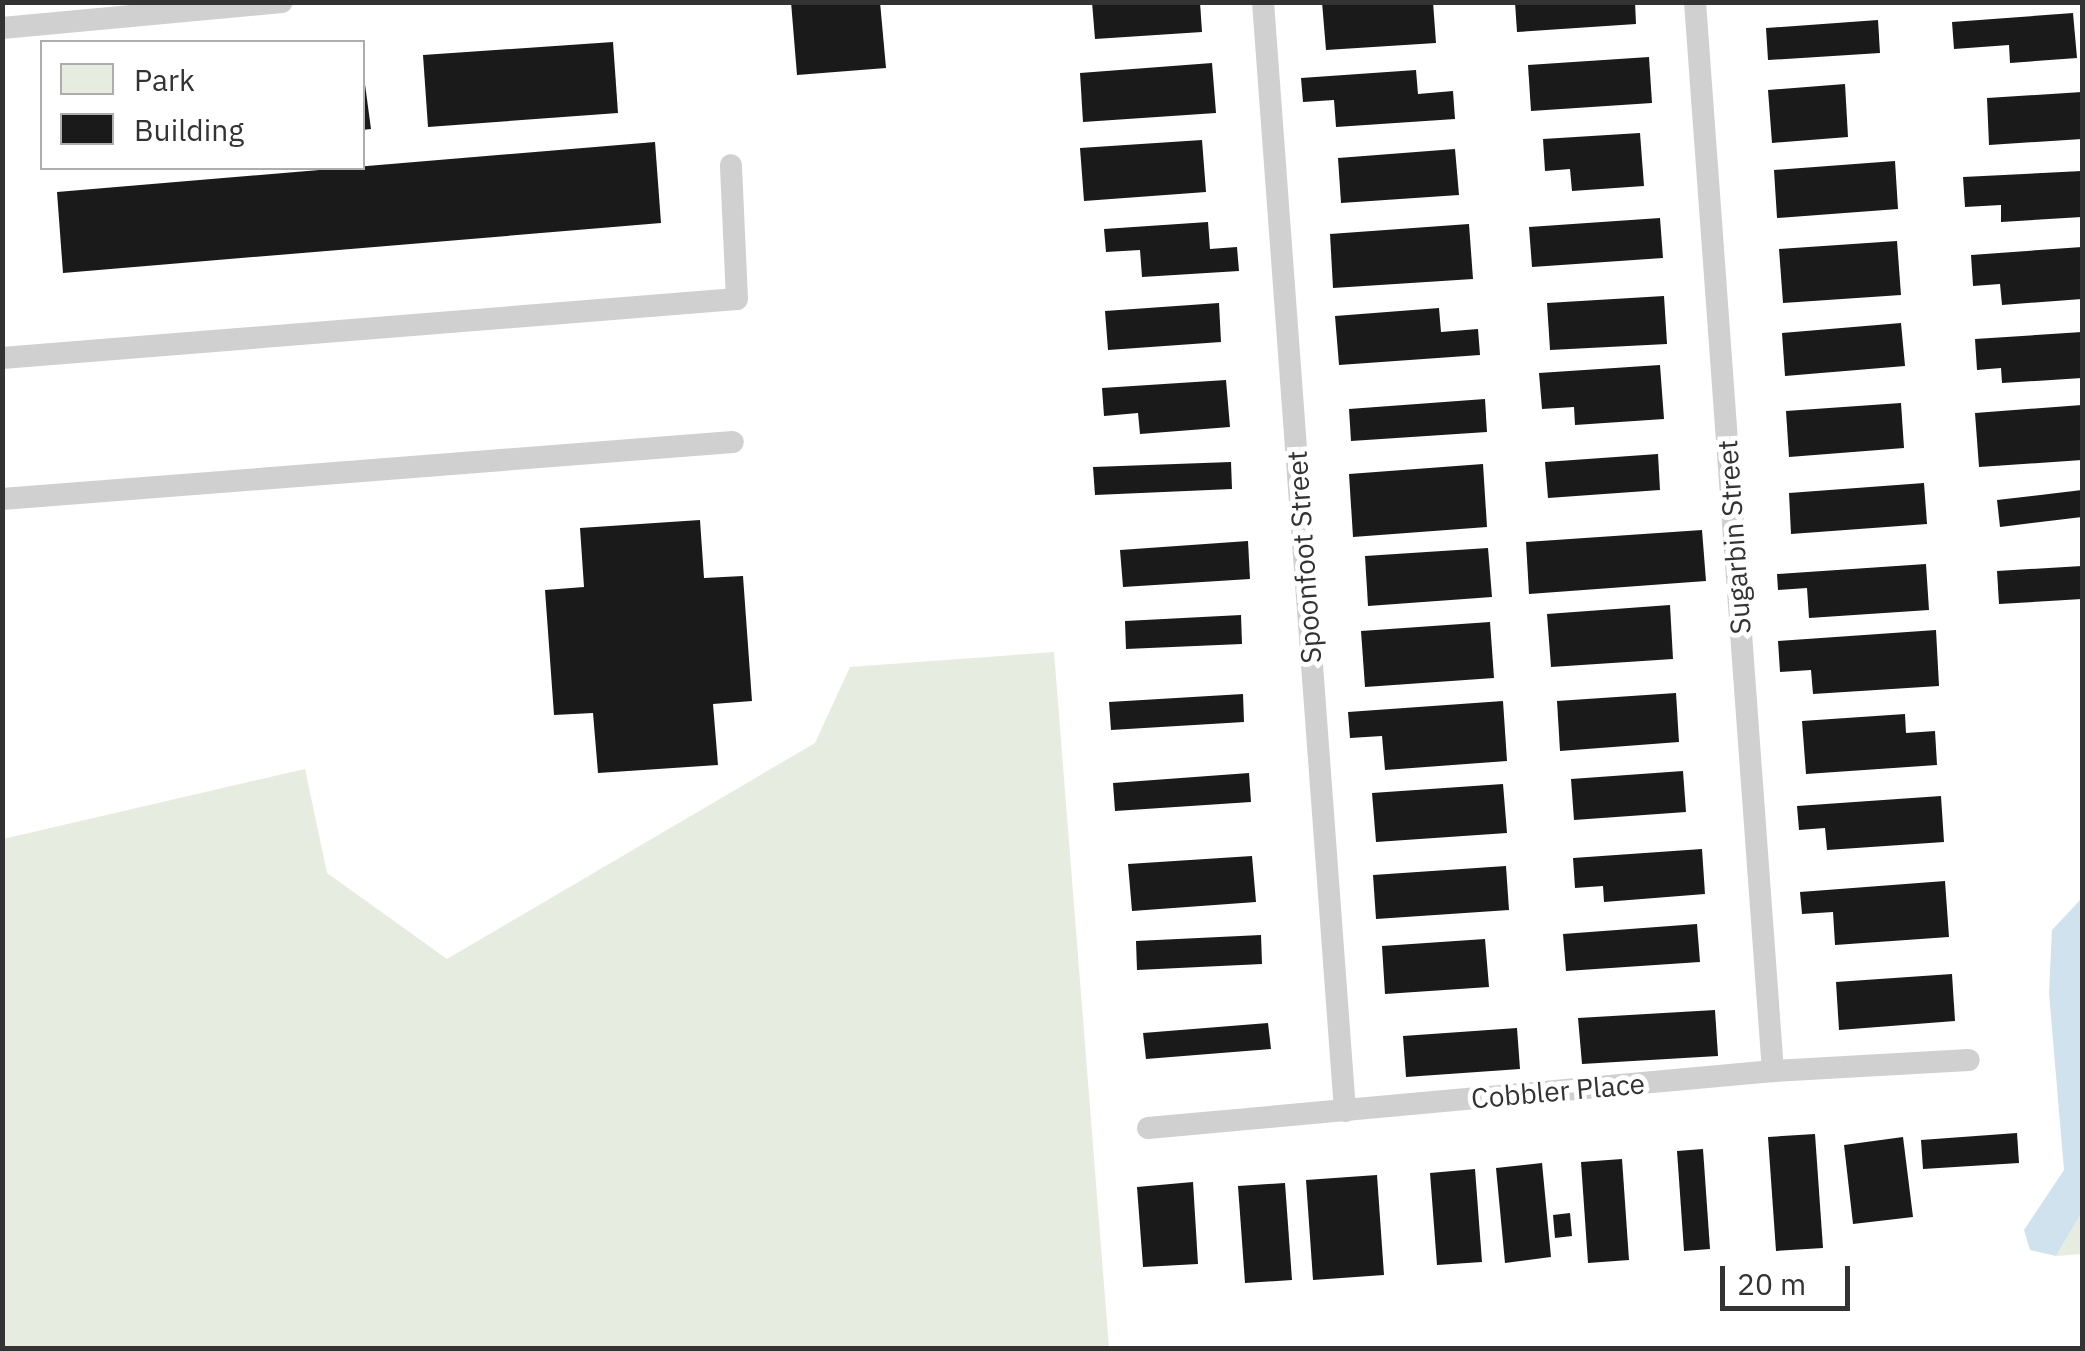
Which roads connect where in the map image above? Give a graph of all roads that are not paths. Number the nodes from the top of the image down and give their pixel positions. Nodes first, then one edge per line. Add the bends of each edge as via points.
1 (282, 2) edge
2 (1262, 2) edge
3 (1695, 2) edge
4 (2, 28) edge
5 (732, 165) dead end
6 (2, 358) edge
7 (733, 442) dead end
8 (2, 499) edge
9 (1969, 1060) dead end
10 (1773, 1070) junction
11 (1345, 1112) junction
12 (1148, 1128) dead end

1 - 4 lane
2 - 11 lane, Spoonfoot Street
3 - 10 lane, Sugarbin Street
5 - 6 lane via 736,299
7 - 8 lane
9 - 10 lane, Cobbler Place
10 - 11 lane, Cobbler Place
11 - 12 lane, Cobbler Place

